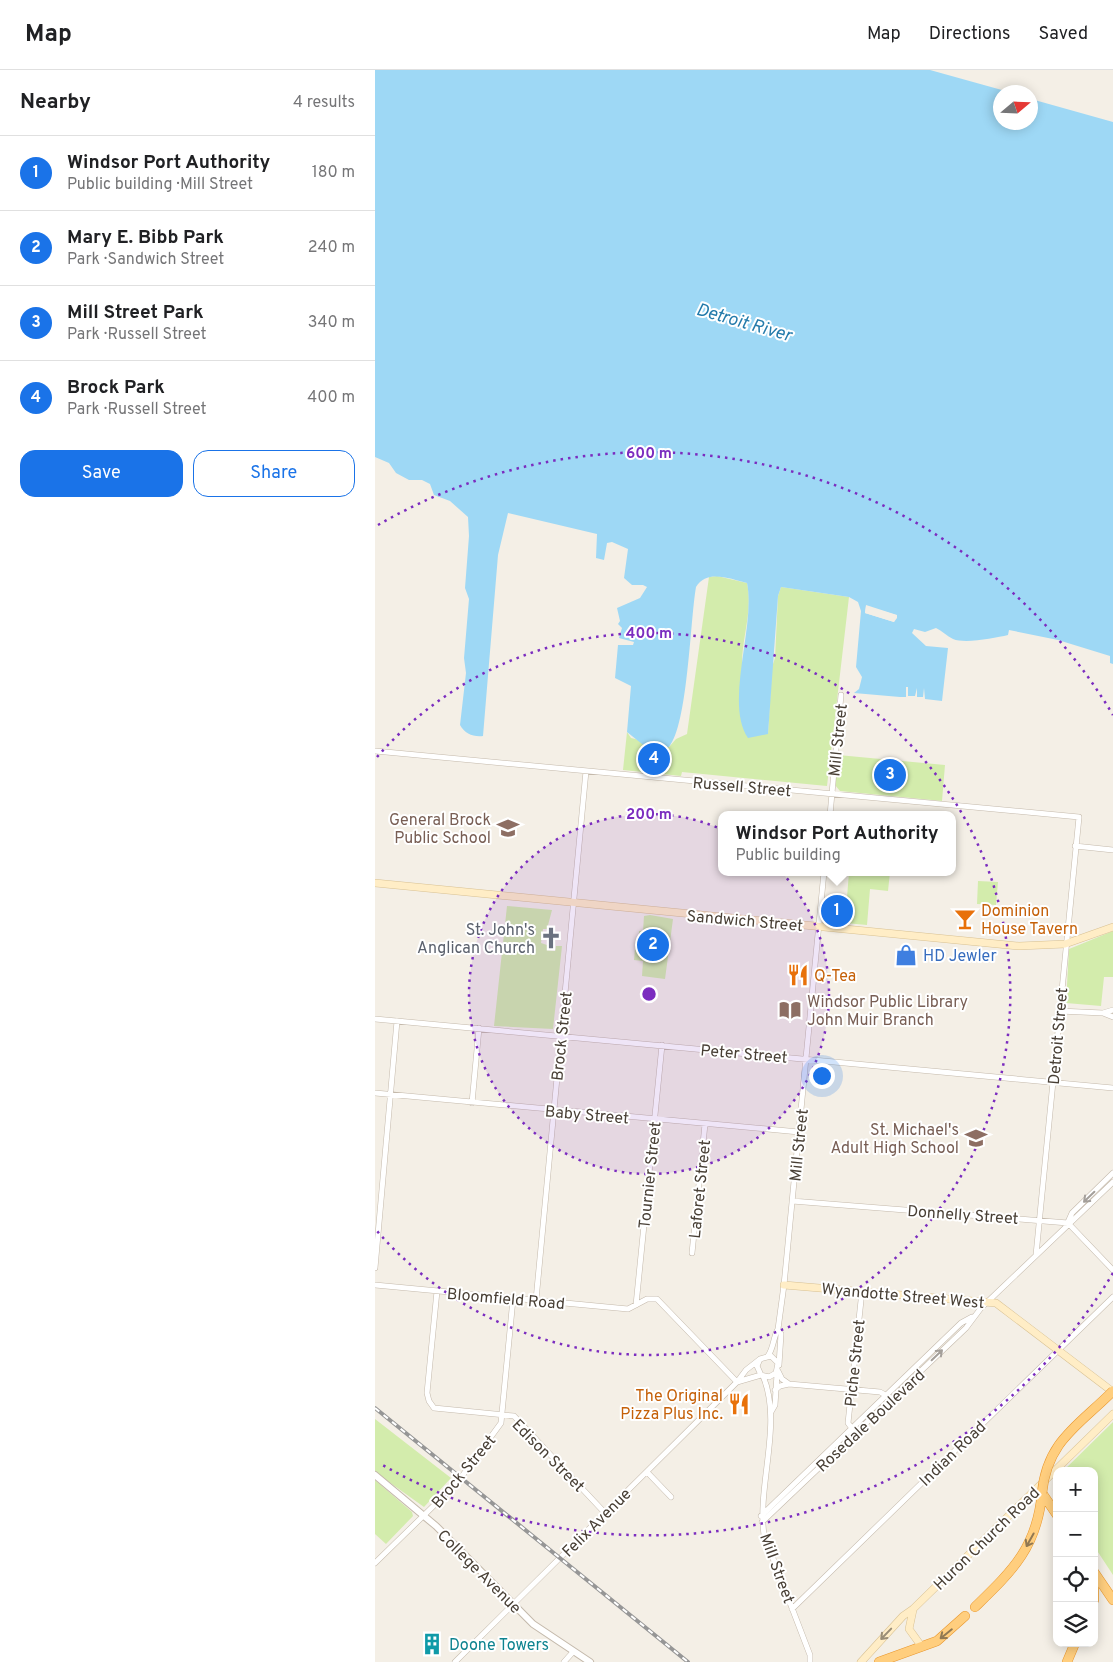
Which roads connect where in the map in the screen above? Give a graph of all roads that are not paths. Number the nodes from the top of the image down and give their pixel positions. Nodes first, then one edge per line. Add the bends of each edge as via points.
1 (841, 695) dead end
2 (375, 751) edge
3 (586, 771) junction
4 (831, 794) junction
5 (829, 811) edge
6 (1079, 817) joint
7 (1075, 846) junction
8 (1113, 850) edge
9 (824, 876) edge
10 (375, 883) edge
11 (573, 903) junction
12 (819, 927) junction
13 (1113, 927) edge
14 (1065, 944) junction
15 (1059, 1010) junction
16 (1113, 1010) edge
17 (1103, 1013) junction
18 (1113, 1017) edge
19 (375, 1018) edge
20 (397, 1021) junction
21 (479, 1028) junction
22 (560, 1036) junction
23 (662, 1045) junction
24 (806, 1059) junction
25 (1053, 1082) junction
26 (1113, 1088) edge
27 (375, 1093) edge
28 (391, 1095) junction
29 (472, 1103) junction
30 (553, 1110) junction
31 (655, 1120) junction
32 (705, 1124) junction
33 (799, 1132) junction
34 (1113, 1173) edge
35 (1113, 1182) edge
36 (792, 1201) junction
37 (1039, 1220) junction
38 (1068, 1223) junction
39 (692, 1253) dead end
40 (1036, 1255) junction
41 (375, 1268) edge
42 (1113, 1270) edge
43 (375, 1285) edge
44 (784, 1285) junction
45 (437, 1291) junction
46 (862, 1292) junction
47 (1113, 1297) edge
48 (513, 1299) junction
49 (536, 1300) junction
50 (988, 1301) junction
51 (636, 1305) junction
52 (778, 1329) junction
53 (1057, 1351) junction
54 (768, 1356) junction
55 (760, 1359) junction
56 (778, 1368) junction
57 (762, 1375) junction
58 (737, 1382) junction
59 (789, 1384) junction
60 (775, 1390) junction
61 (851, 1390) junction
62 (1113, 1392) edge
63 (889, 1397) junction
64 (771, 1412) junction
65 (1113, 1414) edge
66 (502, 1415) junction
67 (854, 1431) junction
68 (647, 1472) junction
69 (375, 1475) edge
70 (1042, 1494) junction
71 (671, 1497) dead end
72 (1055, 1512) edge
73 (605, 1513) junction
74 (424, 1516) junction
75 (762, 1519) junction
76 (375, 1563) edge
77 (1098, 1578) edge
78 (1113, 1600) edge
79 (514, 1605) junction
80 (975, 1607) dead end
81 (792, 1609) junction
82 (913, 1609) junction
83 (965, 1616) dead end
84 (922, 1646) junction
85 (1073, 1647) edge
86 (573, 1652) junction
87 (455, 1662) edge
88 (564, 1662) edge
89 (589, 1662) edge
90 (810, 1662) edge
91 (861, 1662) edge
92 (879, 1662) edge
93 (1067, 1662) edge

1 - 4 street, Mill Street
2 - 3 street, Russell Street
3 - 4 street, Russell Street
3 - 11 street, Brock Street
4 - 5 street, Mill Street
4 - 6 street, Russell Street
6 - 7 street, Detroit Street
7 - 8 street
7 - 14 street, Detroit Street
9 - 12 street, Mill Street
10 - 11 main road, Sandwich Street
11 - 12 main road, Sandwich Street
11 - 22 street, Brock Street
12 - 14 main road, Sandwich Street via 1019,946
12 - 24 street, Mill Street
13 - 14 main road, Sandwich Street
14 - 15 street, Detroit Street
15 - 17 street
15 - 25 street, Detroit Street
16 - 17 street
17 - 18 street
19 - 20 street, Peter Street
20 - 21 street, Peter Street
20 - 28 street
21 - 22 street, Peter Street
21 - 29 street
22 - 23 street, Peter Street
22 - 30 street, Brock Street
23 - 24 street, Peter Street
23 - 31 street, Tournier Street
24 - 25 street, Peter Street
24 - 33 street, Mill Street
25 - 26 street, Peter Street
25 - 37 street, Detroit Street
27 - 28 street, Baby Street
28 - 29 street, Baby Street
28 - 41 street
29 - 30 street, Baby Street
30 - 31 street, Baby Street
30 - 49 street, Brock Street
31 - 32 street, Baby Street
31 - 51 street, Tournier Street
32 - 33 street, Baby Street
32 - 39 street, Laforet Street
33 - 36 street, Mill Street
34 -> 38 street, Rosedale Boulevard via 1072,1213
35 - 38 street, Rosedale Boulevard
36 - 37 street, Donnelly Street
36 - 44 street, Mill Street
37 - 38 street, Donnelly Street
37 - 40 street, Detroit Street
38 - 40 street, Rosedale Boulevard
38 - 42 street
40 - 50 street, Rosedale Boulevard
43 - 45 street, Bloomfield Road
44 - 46 main road, Wyandotte Street West
44 - 52 street, Mill Street
45 - 48 street, Bloomfield Road
45 - 66 street, Edison Street via 427,1393 429,1402 434,1408
46 - 50 main road, Wyandotte Street West
46 - 61 street, Piche Street
47 - 53 street, Indian Road
48 - 49 street, Bloomfield Road
48 - 66 street, Brock Street
49 - 51 street, Bloomfield Road via 628,1309
50 - 53 main road, Wyandotte Street West via 1003,1307
50 - 63 street, Rosedale Boulevard via 961,1323
51 - 58 street, Bloomfield Road via 647,1299 657,1299
52 - 54 street, Mill Street via 774,1347
52 - 56 street, Mill Street via 781,1334
53 - 62 main road, Wyandotte Street West
53 - 81 street, Indian Road
54 - 55 street
54 - 56 street via 775,1358
55 - 57 street via 757,1368
55 - 58 street, Felix Avenue
56 - 57 street via 772,1376
56 - 59 street via 782,1379
56 - 60 street, Mill Street
57 - 58 street, Felix Avenue
57 - 64 street, Mill Street via 769,1389
58 - 68 street, Felix Avenue
59 - 60 street
59 - 61 street
60 - 64 street, Mill Street via 775,1405
61 - 63 street via 880,1392
61 - 67 street, Piche Street via 848,1423
62 - 70 highway, bridge via 1055,1449 1047,1464
63 - 67 street, Rosedale Boulevard
64 - 75 street, Mill Street
65 - 82 main road, Huron Church Road
66 - 73 street, Edison Street via 514,1416
66 - 74 street, Brock Street via 498,1430
67 - 75 street, Rosedale Boulevard
68 - 71 street
68 - 73 street, Felix Avenue
69 - 74 street, College Avenue
70 - 72 highway
70 -> 80 highway via 1038,1525 1017,1563
73 - 79 street, Felix Avenue
74 - 76 street, Brock Street
74 - 79 street, College Avenue
75 - 81 street, Mill Street via 764,1535
77 - 78 highway
79 - 86 street, College Avenue via 533,1624
79 - 87 street, Felix Avenue
81 - 90 street, Mill Street
82 - 84 main road via 909,1629
82 -> 91 main road, Huron Church Road
83 -> 84 highway via 943,1638
84 - 92 highway
85 - 93 highway
86 - 88 street
86 - 89 street, College Avenue

